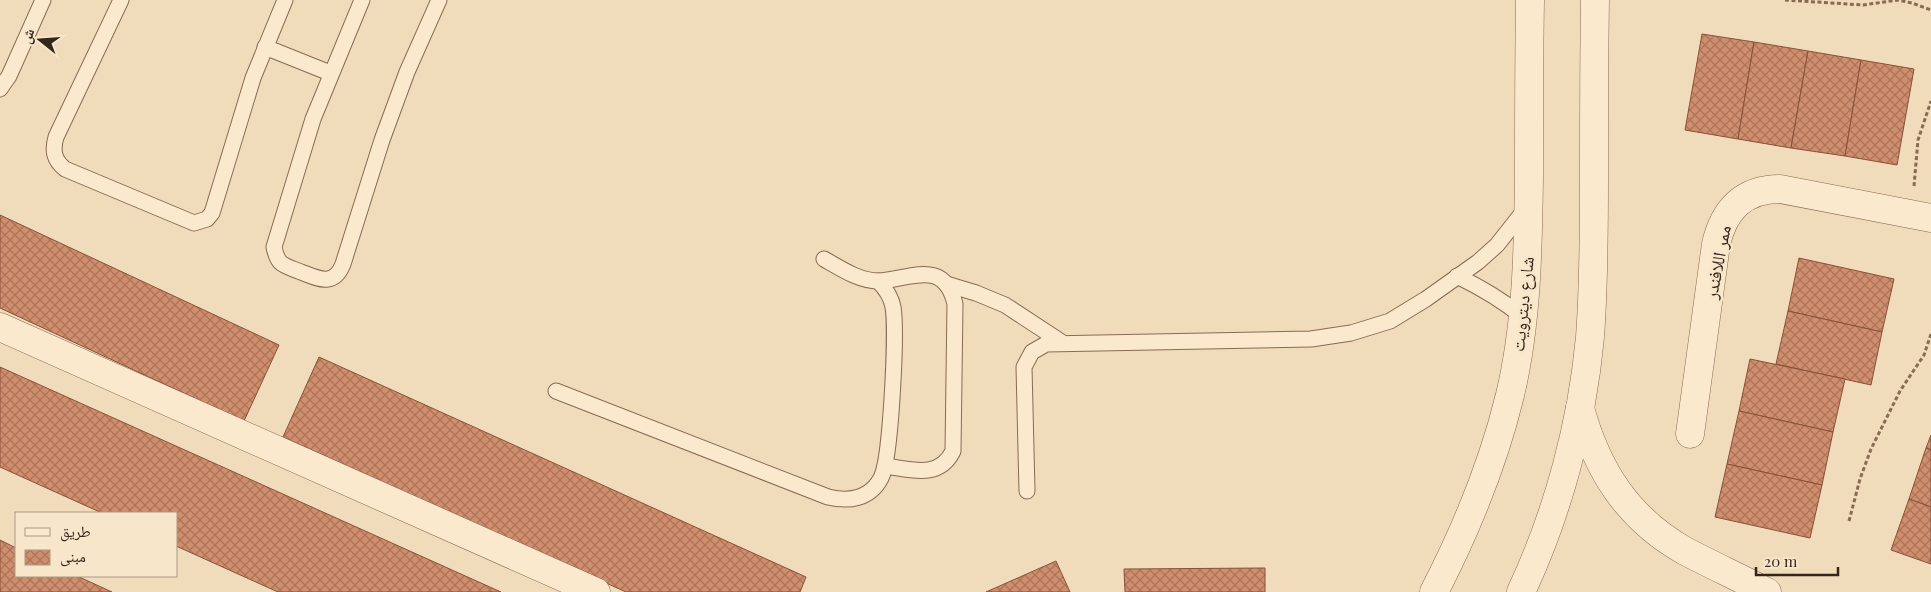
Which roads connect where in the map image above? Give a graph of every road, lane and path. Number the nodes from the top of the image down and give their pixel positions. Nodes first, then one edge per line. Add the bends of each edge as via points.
1 (43, 0) edge
2 (121, 0) edge
3 (285, 0) edge
4 (362, 0) edge
5 (439, 0) edge
6 (1530, 0) edge
7 (1595, 0) edge
8 (1785, 0) edge
9 (1931, 10) edge
10 (265, 47) junction
11 (330, 73) junction
12 (0, 89) edge
13 (1931, 101) edge
14 (1528, 205) junction
15 (1921, 216) edge
16 (824, 259) dead end
17 (1457, 276) junction
18 (878, 281) junction
19 (946, 284) junction
20 (1523, 317) junction
21 (0, 326) edge
22 (1931, 334) edge
23 (1063, 343) junction
24 (556, 391) dead end
25 (1580, 408) junction
26 (1690, 434) dead end
27 (885, 466) junction
28 (1027, 491) dead end
29 (1849, 520) dead end
30 (596, 592) edge
31 (1434, 592) edge
32 (1521, 592) edge
33 (1767, 592) edge

1 - 12 lane via 10,76
2 - 10 lane via 56,137 55,158 65,169 187,221 201,222 212,213
3 - 10 lane
4 - 11 lane
5 - 11 lane via 385,132 340,272 325,280 280,262 274,247
6 - 14 street, شارع ديترويت
7 - 25 street via 1594,256 1590,338
8 - 9 path via 1863,5 1898,0
10 - 11 lane
13 - 15 path via 1918,140
14 - 17 lane via 1497,245
14 - 20 street, شارع ديترويت
15 - 26 street, ممر اللافندر via 1780,189 1754,193 1732,208 1724,219 1716,244
16 - 18 lane via 852,274
17 - 20 lane via 1502,300
17 - 23 lane via 1390,321 1351,334 1311,339
18 - 19 lane via 925,274
18 - 27 lane via 890,296 894,318
19 - 23 lane via 1004,306
19 - 27 lane via 953,293 955,304 953,452 943,466 934,470
20 - 31 street, شارع ديترويت via 1510,394 1489,470 1460,542
21 - 30 street
22 - 29 path via 1924,355 1900,391 1871,449
23 - 28 lane via 1046,344 1032,352 1024,366
24 - 27 lane via 840,500 852,500 874,488
25 - 32 street via 1552,513
25 - 33 street via 1596,457 1620,494 1643,520 1685,550

